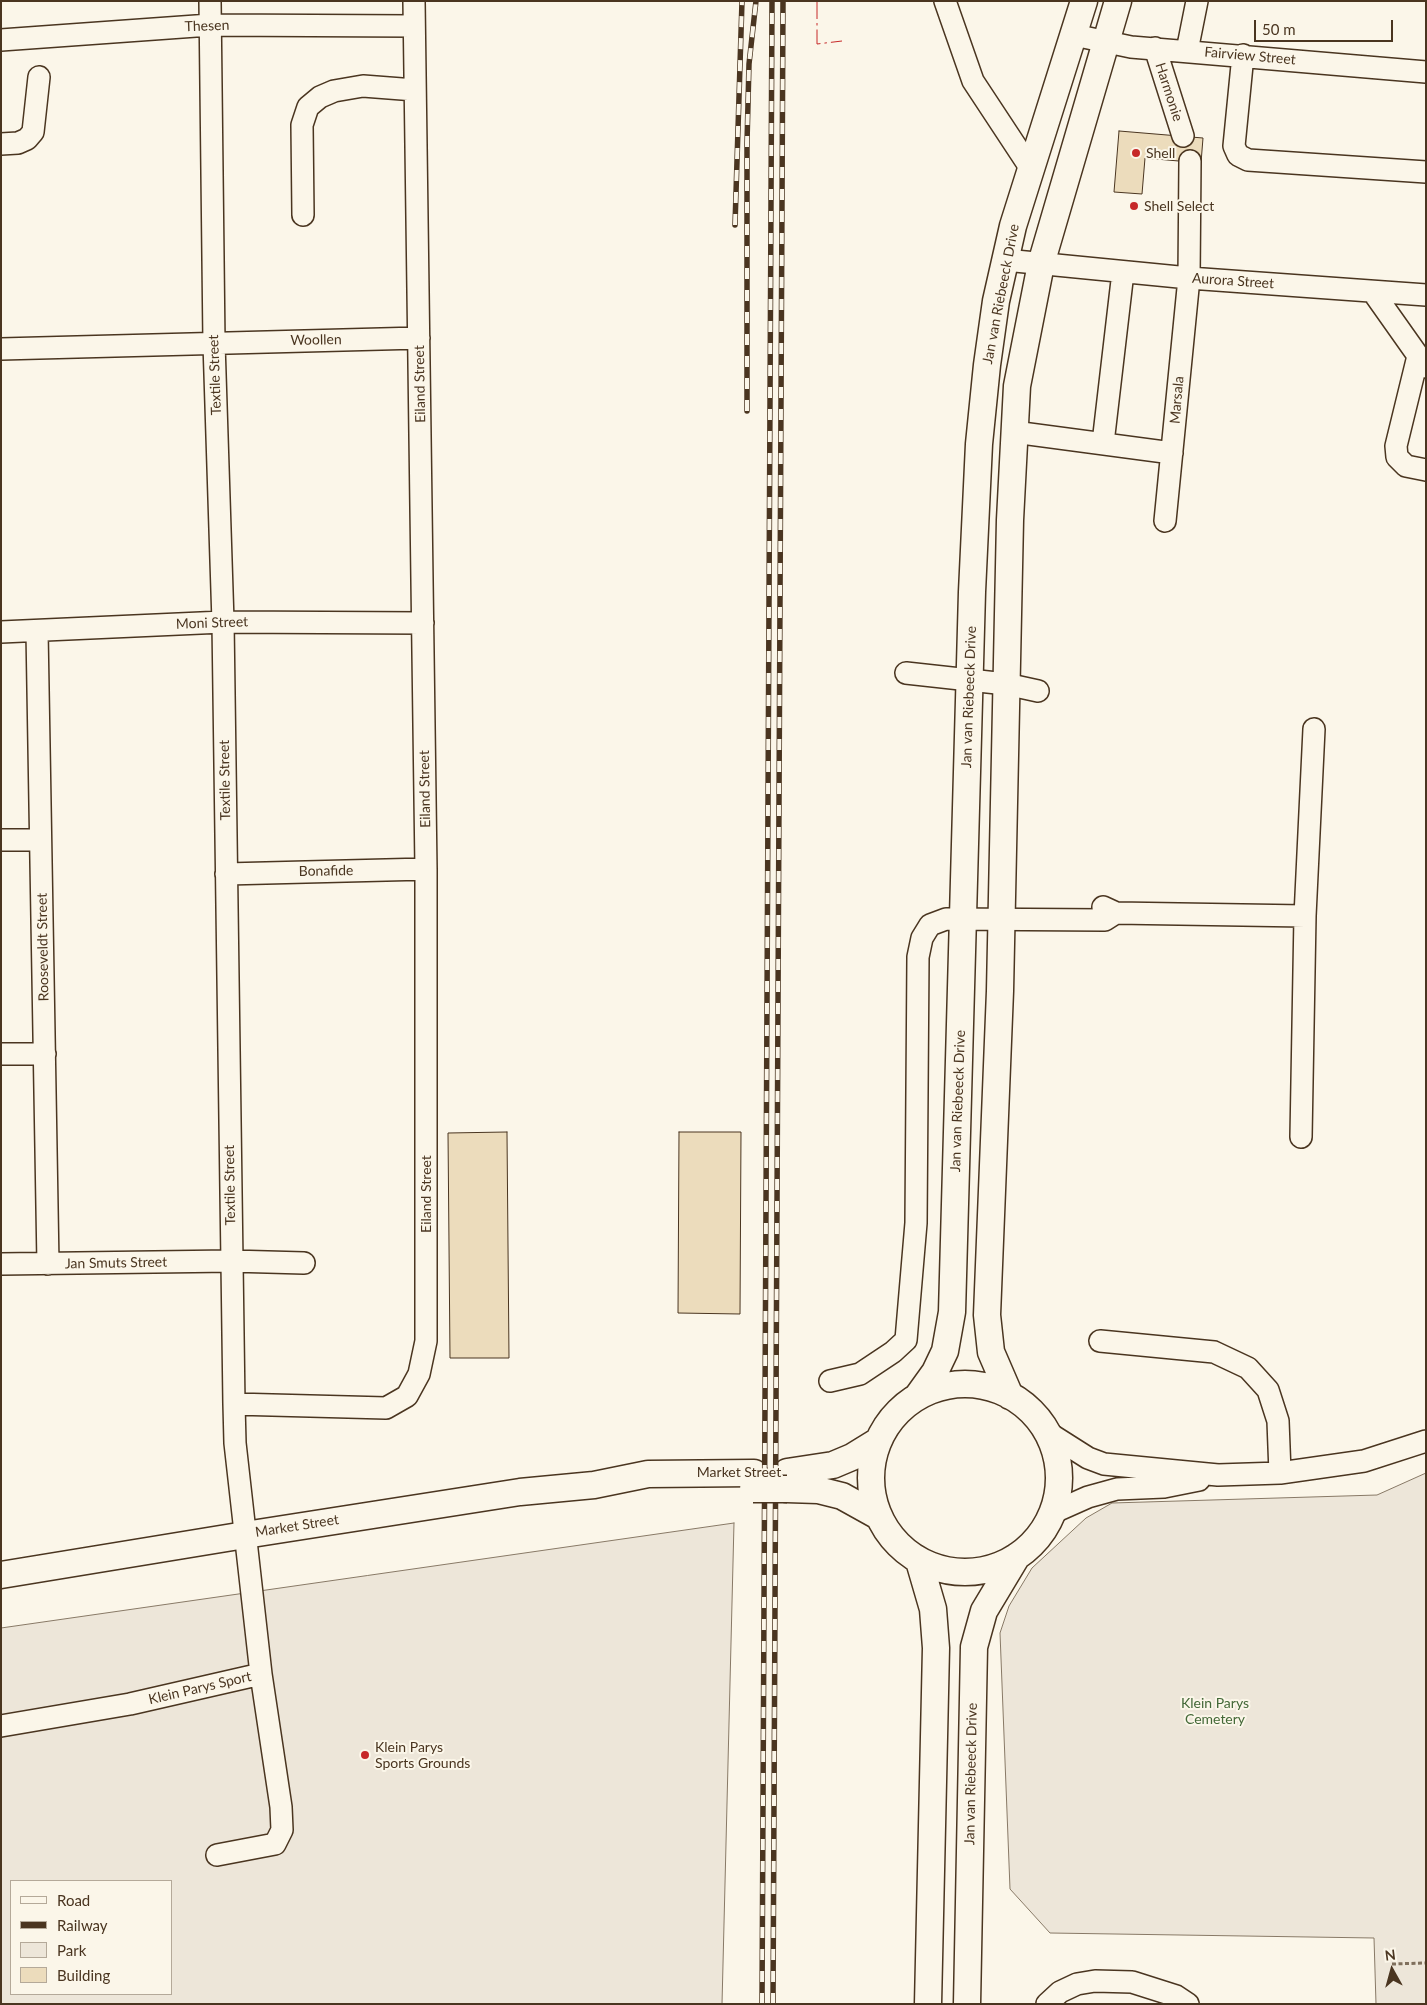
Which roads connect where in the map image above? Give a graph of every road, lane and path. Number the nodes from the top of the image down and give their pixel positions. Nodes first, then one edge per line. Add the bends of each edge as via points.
1 (210, 1) edge
2 (414, 1) edge
3 (945, 1) edge
4 (1084, 1) edge
5 (1118, 1) edge
6 (1197, 1) edge
7 (210, 25) junction
8 (414, 26) junction
9 (1074, 35) junction
10 (1, 40) edge
11 (1106, 40) junction
12 (1155, 48) junction
13 (1187, 51) junction
14 (1243, 55) junction
15 (1426, 72) edge
16 (39, 77) dead end
17 (415, 90) junction
18 (1183, 136) dead end
19 (1, 144) edge
20 (1190, 161) dead end
21 (1031, 169) junction
22 (1426, 172) edge
23 (303, 215) dead end
24 (1005, 260) junction
25 (1041, 264) junction
26 (1123, 272) junction
27 (1189, 278) junction
28 (1373, 292) junction
29 (1426, 295) edge
30 (419, 338) junction
31 (214, 343) junction
32 (1, 349) edge
33 (1422, 361) edge
34 (1014, 432) junction
35 (1103, 443) junction
36 (1172, 453) junction
37 (1426, 470) edge
38 (1165, 522) dead end
39 (223, 622) junction
40 (423, 623) junction
41 (37, 631) junction
42 (1, 632) edge
43 (906, 673) dead end
44 (970, 680) junction
45 (1006, 684) junction
46 (1038, 691) dead end
47 (1314, 729) dead end
48 (1, 840) edge
49 (40, 840) junction
50 (426, 869) junction
51 (226, 874) junction
52 (1000, 912) junction
53 (1306, 916) junction
54 (963, 920) junction
55 (1, 1054) edge
56 (45, 1054) junction
57 (1301, 1137) dead end
58 (230, 1261) junction
59 (304, 1263) dead end
60 (1, 1264) edge
61 (48, 1264) junction
62 (1100, 1341) dead end
63 (830, 1381) dead end
64 (1010, 1396) junction
65 (917, 1397) junction
66 (234, 1404) junction
67 (1047, 1432) junction
68 (878, 1441) junction
69 (1426, 1441) edge
70 (1280, 1473) junction
71 (1218, 1475) junction
72 (787, 1480) junction
73 (1052, 1513) junction
74 (878, 1516) junction
75 (245, 1534) junction
76 (1018, 1556) junction
77 (919, 1561) junction
78 (1, 1575) edge
79 (261, 1674) junction
80 (1, 1726) edge
81 (217, 1855) dead end
82 (1426, 1963) edge
83 (1392, 1964) dead end
84 (928, 2004) edge
85 (967, 2004) edge
86 (1047, 2004) edge
87 (1188, 2004) edge

1 - 7 street, Textile Street
2 - 8 street, Eiland Street
3 - 21 street via 973,81
4 - 9 main road, Jan van Riebeeck Drive
5 - 11 main road
6 - 13 street
7 - 8 street, Thesen
7 - 10 street, Thesen
7 - 31 street, Textile Street
8 - 17 street, Eiland Street
9 - 11 street, Fairview Street
9 - 21 main road, Jan van Riebeeck Drive
11 - 12 street, Fairview Street via 1131,47
11 - 25 main road
12 - 13 street, Fairview Street
12 - 18 street, Harmonie
13 - 14 street, Fairview Street
14 - 15 street, Fairview Street
14 - 22 street via 1234,146 1238,155 1248,160
16 - 19 street via 33,132 18,143
17 - 23 street via 363,86 334,91 308,107 302,125
17 - 30 street, Eiland Street
20 - 27 street
21 - 24 main road, Jan van Riebeeck Drive
24 - 25 street, Aurora Street
24 - 44 main road, Jan van Riebeeck Drive via 996,301 982,406
25 - 26 street, Aurora Street
25 - 34 main road via 1017,386
26 - 27 street, Aurora Street
26 - 35 street
27 - 28 street, Aurora Street
27 - 36 street, Marsala
28 - 29 street, Aurora Street
28 - 33 street
30 - 31 street, Woollen
30 - 40 street, Eiland Street
31 - 32 street, Woollen
31 - 39 street, Textile Street
33 - 37 street via 1396,446 1397,457 1406,466
34 - 35 street
34 - 45 main road
35 - 36 street
36 - 38 street, Marsala
39 - 40 street, Moni Street
39 - 41 street, Moni Street
39 - 51 street, Textile Street
40 - 50 street, Eiland Street
41 - 42 street, Moni Street
41 - 49 street, Rooseveldt Street
43 - 44 street
44 - 45 street
44 - 54 main road, Jan van Riebeeck Drive
45 - 46 street
45 - 52 main road
47 - 53 street
48 - 49 street
49 - 56 street, Rooseveldt Street
50 - 51 street, Bonafide
50 - 66 street, Eiland Street via 426,1341 419,1374 407,1396 386,1408
51 - 58 street, Textile Street
52 - 53 street via 1103,908 1116,913
52 - 54 street
52 - 64 main road via 1000,991 987,1315 991,1352
53 - 57 street
54 - 63 street via 946,919 930,925 922,938 918,957 916,1223 906,1340 860,1374
54 - 65 main road, Jan van Riebeeck Drive via 950,1330 935,1372
55 - 56 street
56 - 61 street, Rooseveldt Street
58 - 59 street, Jan Smuts Street
58 - 61 street, Jan Smuts Street
58 - 66 street, Textile Street
60 - 61 street, Jan Smuts Street
62 - 70 street via 1214,1352 1248,1368 1268,1390 1278,1421
64 - 65 main road via 987,1387 963,1384 939,1387
64 - 67 main road via 1031,1411
65 - 68 main road via 894,1416
66 - 75 street, Textile Street
67 - 71 street via 1088,1458 1104,1464
67 - 73 main road via 1057,1458 1059,1486
68 - 72 main road, Market Street via 852,1457
68 - 74 main road via 871,1466 871,1492
69 - 70 street via 1364,1461
70 - 71 street
71 - 73 street via 1182,1484 1102,1492
72 - 74 main road, Market Street via 842,1496
72 - 75 main road, Market Street via 648,1474
73 - 76 main road via 1044,1530
74 - 77 main road via 888,1534
75 - 78 main road, Market Street
75 - 79 street, Klein Parys Sport
76 - 77 main road via 994,1567 969,1572 943,1570
76 - 85 main road, Jan van Riebeeck Drive via 984,1610 974,1648
77 - 84 main road via 932,1609 936,1648
79 - 80 street, Klein Parys Sport via 130,1704
79 - 81 street via 282,1830 275,1844
82 - 83 path
86 - 87 street via 1068,1988 1095,1981 1132,1982 1176,1996

